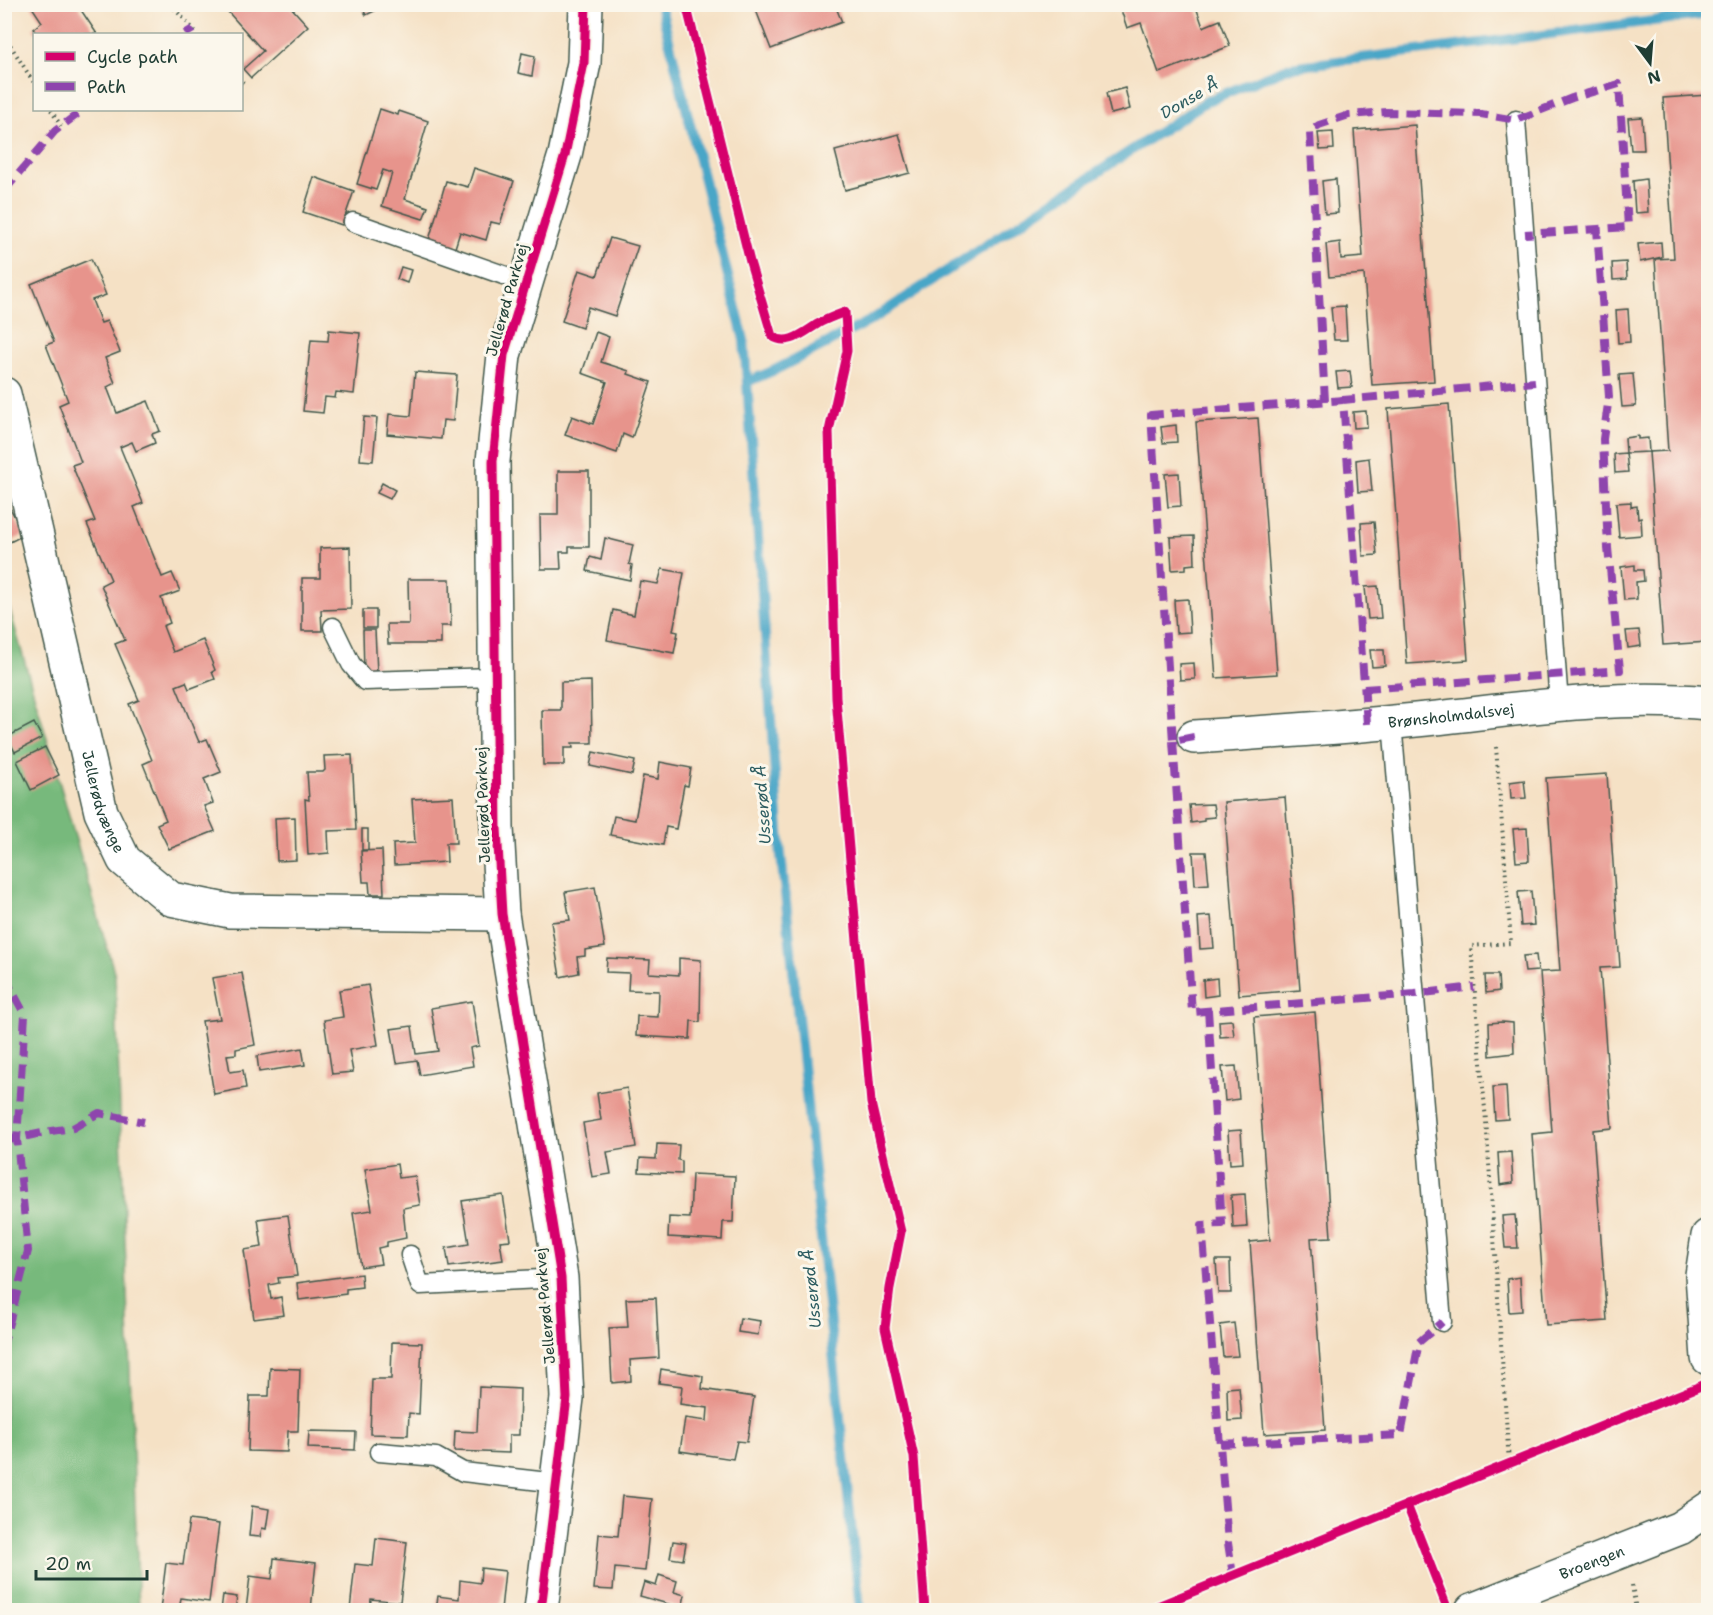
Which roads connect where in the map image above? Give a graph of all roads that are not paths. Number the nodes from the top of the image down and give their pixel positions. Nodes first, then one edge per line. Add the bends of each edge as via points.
1 (586, 4) edge
2 (1516, 120) dead end
3 (353, 222) dead end
4 (526, 283) junction
5 (4, 394) edge
6 (333, 627) dead end
7 (495, 677) junction
8 (1708, 703) edge
9 (1558, 704) junction
10 (1392, 722) junction
11 (1194, 737) dead end
12 (502, 914) junction
13 (1708, 1236) edge
14 (410, 1256) dead end
15 (561, 1278) junction
16 (1442, 1322) dead end
17 (1708, 1358) edge
18 (379, 1452) dead end
19 (557, 1483) junction
20 (1708, 1509) edge
21 (541, 1611) edge
22 (1472, 1611) edge

1 - 4 street, Jellerød Parkvej via 584,63 565,155
2 - 9 lane
3 - 4 lane
4 - 7 street, Jellerød Parkvej via 504,355 492,461
5 - 12 street, Jellerødvænge via 101,812 124,860 171,899 230,912
6 - 7 lane via 351,664 365,681
7 - 12 street, Jellerød Parkvej
8 - 9 street, Brønsholmdalsvej via 1672,699
9 - 10 street, Brønsholmdalsvej
10 - 11 street, Brønsholmdalsvej
10 - 16 lane
12 - 15 street, Jellerød Parkvej
13 - 17 street via 1702,1275
14 - 15 lane via 420,1285
15 - 19 street, Jellerød Parkvej via 567,1398
18 - 19 lane via 436,1457 463,1472
19 - 21 street, Jellerød Parkvej
20 - 22 street, Broengen via 1680,1528

